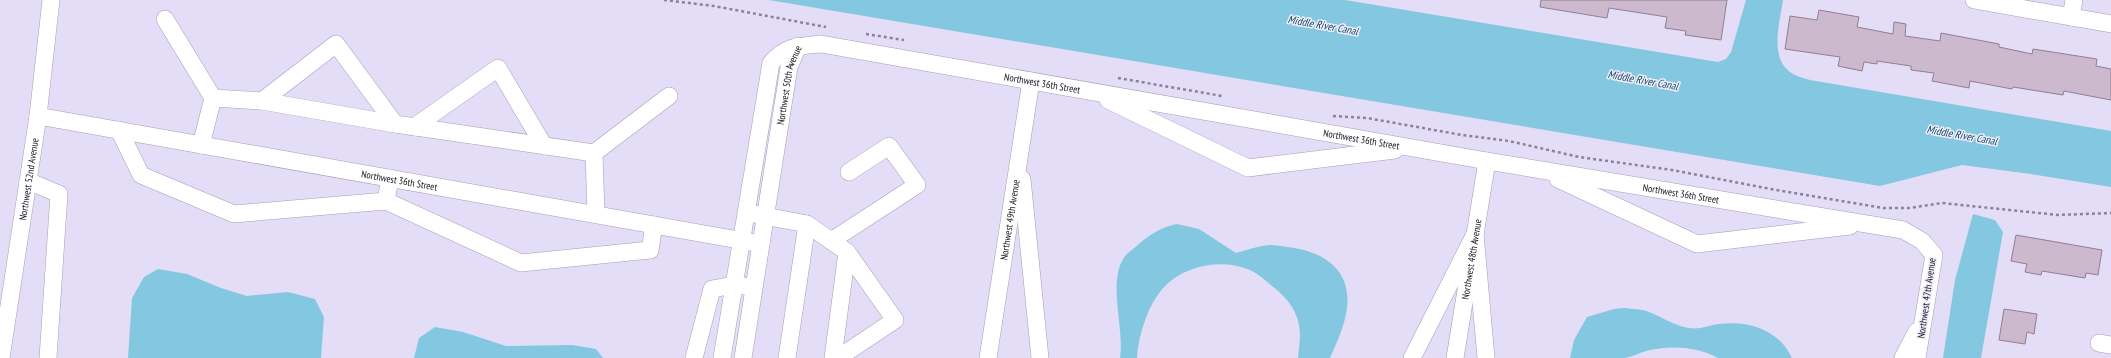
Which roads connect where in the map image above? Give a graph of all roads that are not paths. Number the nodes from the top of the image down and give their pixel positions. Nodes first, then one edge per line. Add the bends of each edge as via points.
1 (51, 0) edge
2 (1974, 0) edge
3 (2074, 0) edge
4 (2071, 17) junction
5 (165, 19) dead end
6 (2111, 24) edge
7 (798, 46) junction
8 (1031, 81) junction
9 (1090, 91) junction
10 (669, 96) dead end
11 (213, 98) junction
12 (262, 101) junction
13 (38, 116) junction
14 (395, 124) junction
15 (414, 127) junction
16 (119, 130) junction
17 (201, 145) junction
18 (544, 146) junction
19 (1412, 148) junction
20 (594, 153) junction
21 (1020, 153) junction
22 (1487, 161) junction
23 (1540, 170) junction
24 (849, 172) dead end
25 (390, 178) junction
26 (28, 181) junction
27 (386, 201) junction
28 (746, 213) junction
29 (596, 214) junction
30 (766, 215) junction
31 (807, 224) junction
32 (1870, 224) junction
33 (654, 225) junction
34 (1475, 234) junction
35 (742, 240) junction
36 (831, 241) junction
37 (1922, 241) joint
38 (761, 244) junction
39 (847, 252) junction
40 (734, 284) junction
41 (754, 288) junction
42 (1924, 316) junction
43 (0, 358) edge
44 (48, 358) edge
45 (694, 358) edge
46 (722, 358) edge
47 (743, 358) edge
48 (787, 358) edge
49 (833, 358) edge
50 (838, 358) edge
51 (988, 358) edge
52 (1040, 358) edge
53 (1412, 358) edge
54 (1455, 358) edge
55 (1486, 358) edge
56 (1903, 358) edge
57 (1917, 358) edge

1 - 13 street, Northwest 52nd Avenue
2 - 4 street
3 - 4 street
4 - 6 street
5 - 11 street
7 - 8 street, Northwest 36th Street via 821,44
7 - 28 street, Northwest 50th Avenue via 780,52 771,63
7 - 30 street, Northwest 50th Avenue via 789,67
8 - 9 street, Northwest 36th Street
8 - 21 street, Northwest 49th Avenue
9 - 19 street, Northwest 36th Street
9 - 19 street via 1248,168
10 - 20 street
11 - 12 street
11 - 17 street
12 - 14 street
12 - 14 street via 336,44
13 - 16 street, Northwest 36th Street
13 - 26 street, Northwest 52nd Avenue
14 - 15 street
15 - 18 street
15 - 18 street via 498,68
16 - 17 street, Northwest 36th Street
16 - 27 street via 141,175 234,214
17 - 25 street, Northwest 36th Street
18 - 20 street
19 - 22 street, Northwest 36th Street
20 - 29 street
21 - 51 street, Northwest 49th Avenue
21 - 52 street
22 - 23 street, Northwest 36th Street
22 - 34 street, Northwest 48th Avenue
23 - 32 street, Northwest 36th Street
23 - 32 street via 1697,244
24 - 36 street via 889,146 917,185
25 - 27 street
25 - 29 street, Northwest 36th Street
26 - 43 street, Northwest 52nd Avenue
26 - 44 street via 58,194
27 - 33 street via 521,263 650,250
28 - 30 street
28 - 35 street, Northwest 50th Avenue
29 - 33 street, Northwest 36th Street
30 - 31 street
30 - 38 street, Northwest 50th Avenue
31 - 36 street
31 - 48 street
32 - 37 street, Northwest 36th Street via 1903,230
33 - 35 street, Northwest 36th Street
34 - 53 street
34 - 54 street, Northwest 48th Avenue
34 - 55 street
35 - 38 street, Northwest 36th Street
35 - 40 street, Northwest 50th Avenue
36 - 39 street
37 - 42 street, Northwest 47th Avenue via 1934,255
38 - 41 street, Northwest 50th Avenue
39 - 49 street
39 - 50 street via 895,320
40 - 41 street
40 - 45 street via 712,289
40 - 46 street, Northwest 50th Avenue
41 - 47 street, Northwest 50th Avenue
42 - 56 street
42 - 57 street, Northwest 47th Avenue

